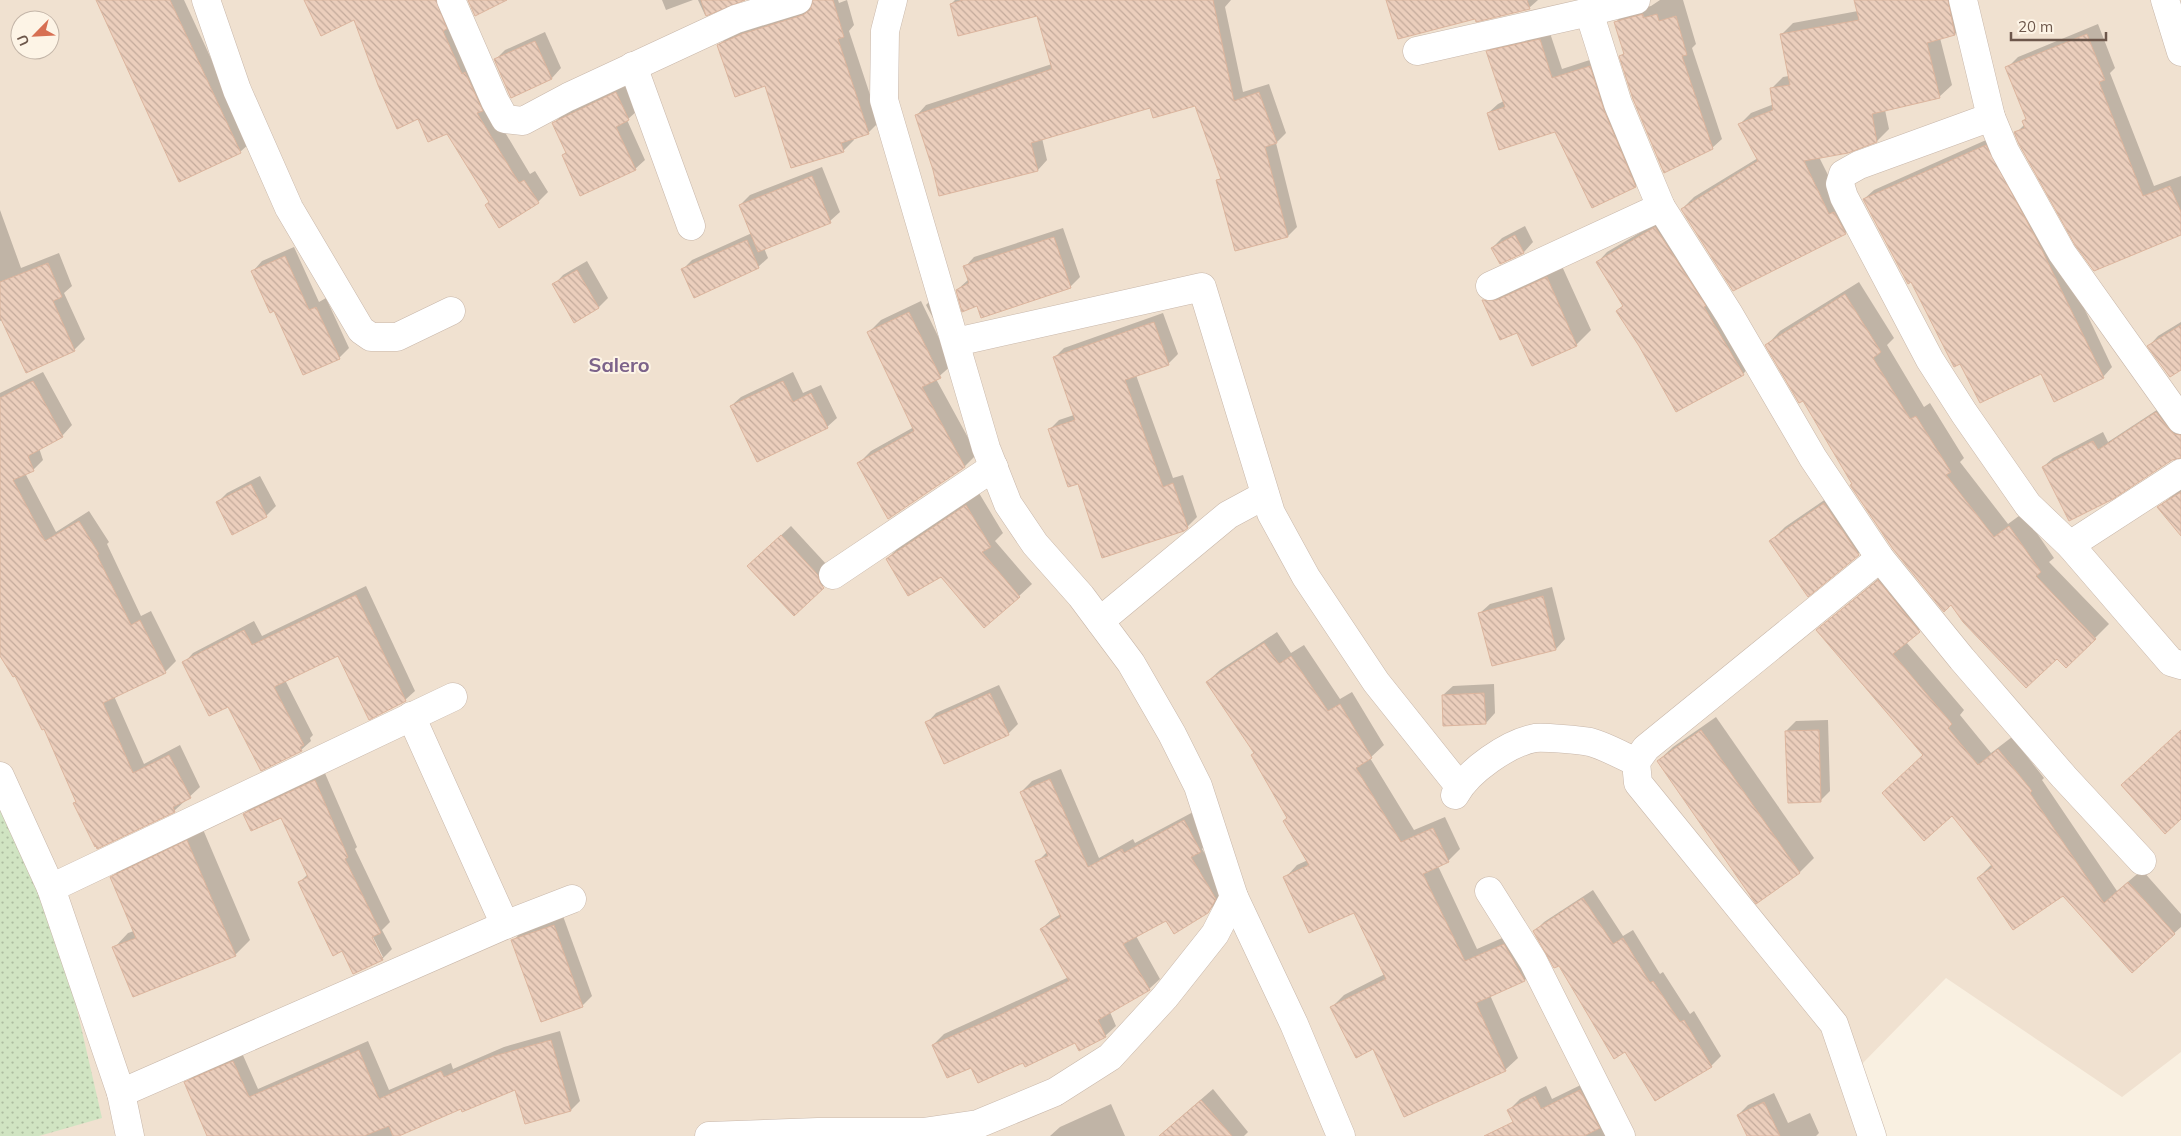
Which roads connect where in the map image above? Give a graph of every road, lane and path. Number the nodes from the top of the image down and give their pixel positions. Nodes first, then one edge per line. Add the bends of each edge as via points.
1 (206, 0) edge
2 (451, 0) edge
3 (798, 0) edge
4 (893, 0) edge
5 (1636, 0) edge
6 (1963, 0) edge
7 (2165, 0) edge
8 (1589, 12) junction
9 (1417, 51) dead end
10 (2181, 52) edge
11 (633, 66) junction
12 (1991, 117) junction
13 (1661, 206) junction
14 (691, 226) dead end
15 (1490, 286) dead end
16 (451, 311) dead end
17 (956, 342) junction
18 (2181, 420) edge
19 (994, 467) junction
20 (2181, 473) edge
21 (1265, 495) junction
22 (2070, 545) junction
23 (1880, 558) junction
24 (833, 575) dead end
25 (1100, 621) junction
26 (2181, 665) edge
27 (453, 698) dead end
28 (411, 716) junction
29 (1636, 762) junction
30 (0, 776) edge
31 (2142, 862) dead end
32 (51, 888) junction
33 (1490, 891) dead end
34 (1234, 897) junction
35 (572, 899) dead end
36 (505, 925) junction
37 (121, 1093) junction
38 (130, 1136) edge
39 (710, 1136) edge
40 (1341, 1136) edge
41 (1621, 1136) edge
42 (1872, 1136) edge

1 - 16 street via 237,90 289,208 361,330 371,337 397,337
2 - 11 street via 505,118 523,121
3 - 11 street via 736,19
4 - 17 street via 885,32 884,100
5 - 8 street
6 - 12 street
7 - 10 street
8 - 9 street
8 - 13 street via 1618,104
11 - 14 street
12 - 18 street via 2009,159 2062,253
12 - 22 street via 1859,165 1843,174 1840,184 1893,292 1959,406 2028,505
13 - 15 street
13 - 23 street via 1813,458
17 - 19 street
17 - 21 street via 1202,287
19 - 24 street
19 - 25 street via 1008,504 1035,544
20 - 22 street
21 - 25 street via 1228,515
21 - 29 street via 1271,513 1316,593 1376,682 1457,790 1481,766 1514,746 1536,738 1589,742
22 - 26 street via 2171,662
23 - 29 street via 1646,748
23 - 31 street via 1968,666
25 - 34 street via 1131,662 1198,786
27 - 28 street
28 - 32 street
28 - 36 street
29 - 42 street via 1638,783 1834,1024
30 - 32 street
32 - 37 street
33 - 41 street via 1533,961
34 - 39 street via 1215,934 1165,997 1110,1057 1055,1092 978,1124 923,1132
34 - 40 street via 1294,1024
35 - 36 street
36 - 37 street
37 - 38 street

